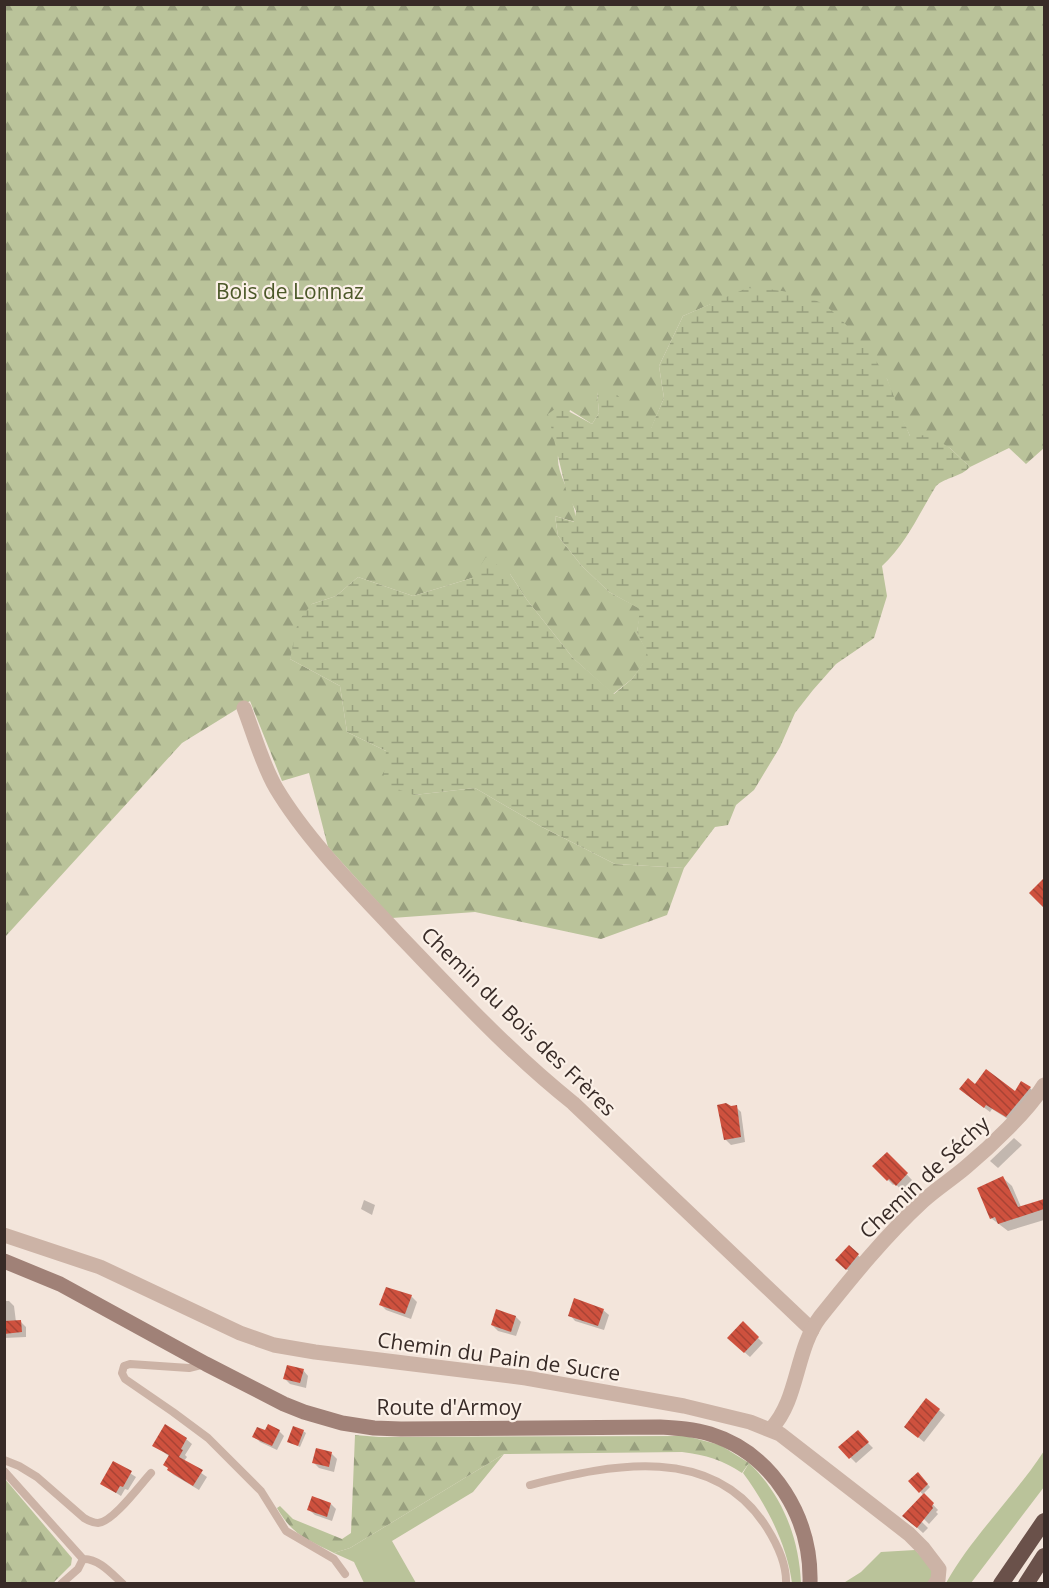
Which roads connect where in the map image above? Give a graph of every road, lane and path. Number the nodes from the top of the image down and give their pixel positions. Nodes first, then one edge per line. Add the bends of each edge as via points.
1 (244, 708) dead end
2 (1044, 1085) edge
3 (4, 1235) edge
4 (4, 1261) edge
5 (4, 1270) edge
6 (30, 1271) junction
7 (812, 1330) junction
8 (206, 1364) junction
9 (771, 1429) junction
10 (4, 1460) edge
11 (4, 1471) edge
12 (151, 1473) dead end
13 (530, 1485) dead end
14 (1044, 1521) edge
15 (1023, 1553) junction
16 (1044, 1557) edge
17 (83, 1559) junction
18 (345, 1574) dead end
19 (61, 1584) edge
20 (123, 1584) edge
21 (786, 1584) edge
22 (810, 1584) edge
23 (935, 1584) edge
24 (992, 1584) edge
25 (1001, 1584) edge
26 (1026, 1584) edge

1 - 7 street, Chemin du Bois des Frères via 275,787 357,892 461,1000
2 - 7 street, Chemin de Séchy via 1032,1103 975,1159 896,1227
3 - 9 street, Chemin du Pain de Sucre via 100,1267 274,1345 526,1378 684,1406
4 - 6 main road, Route d'Armoy
5 - 6 main road, Route d'Armoy
6 - 8 main road, Route d'Armoy
7 - 9 street, Chemin de Séchy via 781,1416
8 - 18 lane via 189,1368 127,1364 122,1373 208,1438 261,1491 286,1531 334,1559
8 - 22 main road, Route d'Armoy via 304,1412 358,1426 660,1427 710,1434 735,1444 758,1460 785,1491 804,1534
9 - 23 street, Chemin du Pain de Sucre via 909,1534 936,1564 939,1574
10 - 12 lane via 29,1471 84,1518 99,1523 112,1516
11 - 17 lane
13 - 21 lane via 624,1467 692,1471 713,1479 733,1490 758,1514 782,1560
14 - 15 highway
15 - 24 highway
15 - 25 highway
16 - 26 highway
17 - 19 lane
17 - 20 lane via 96,1562

